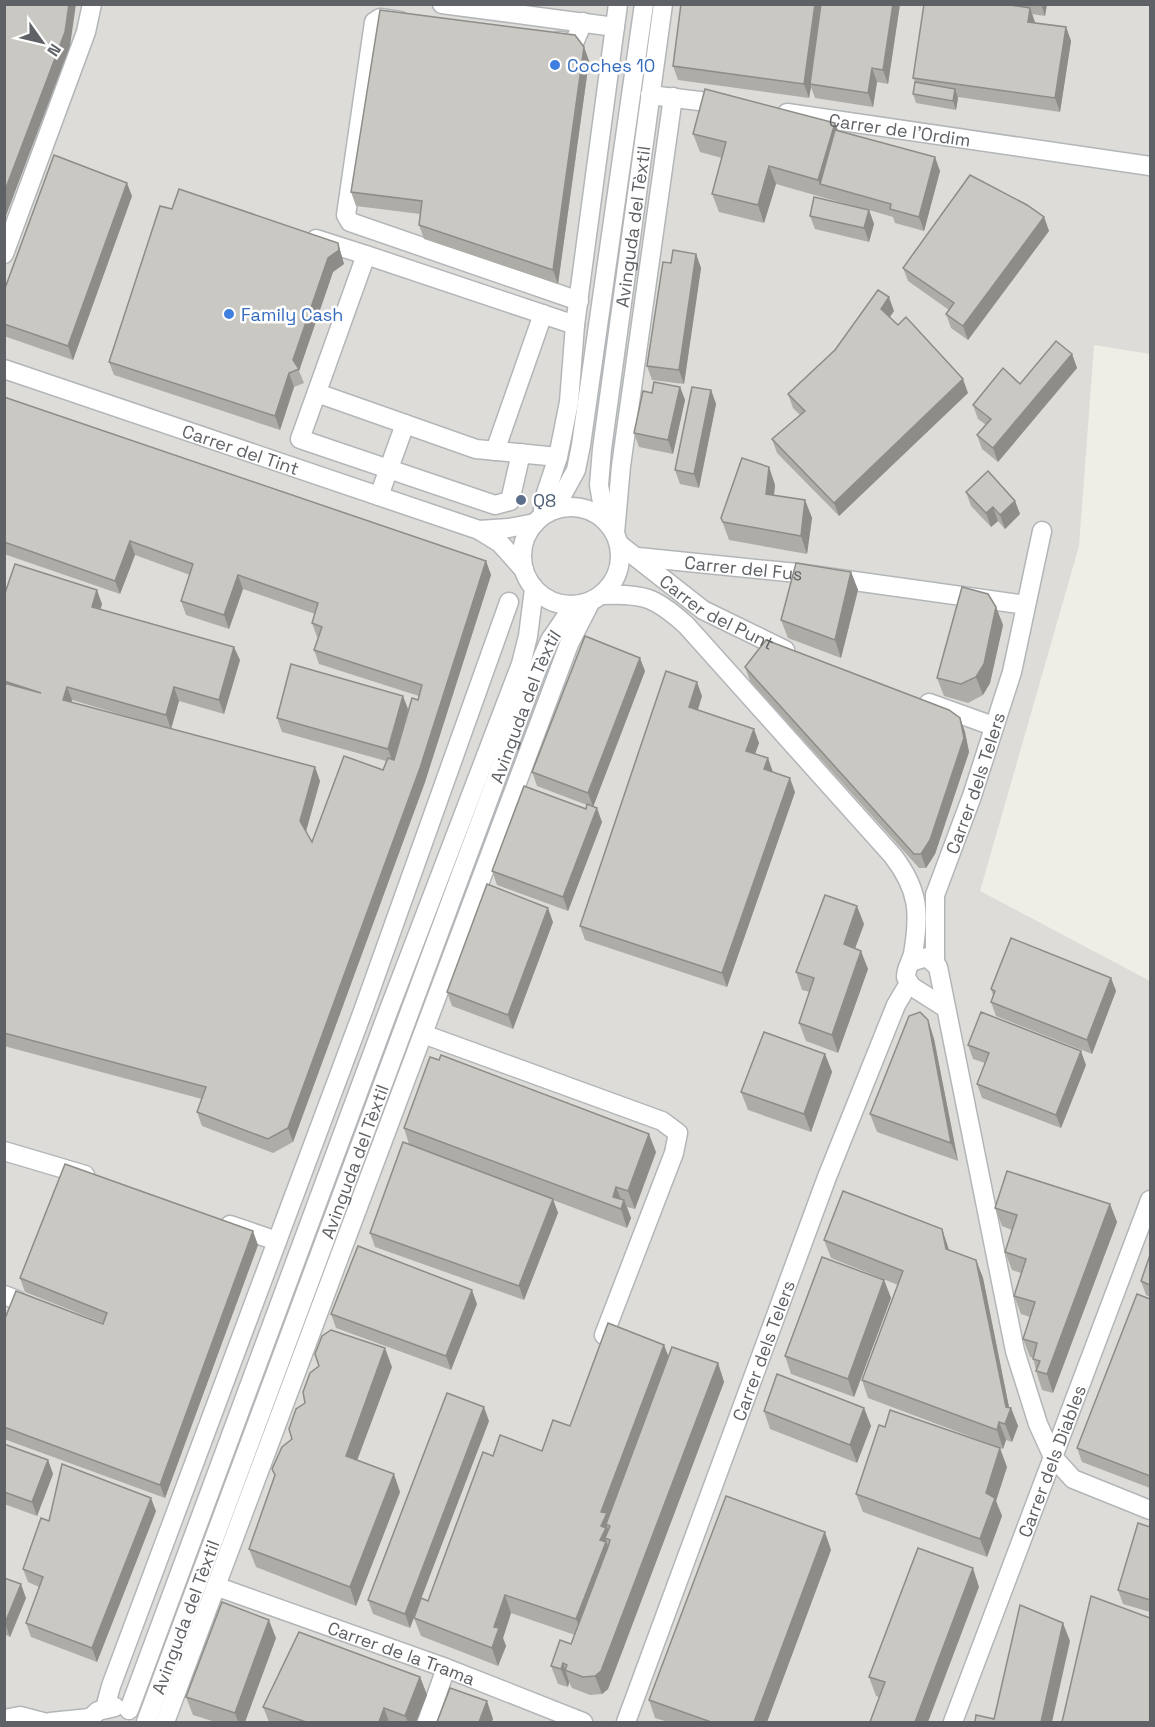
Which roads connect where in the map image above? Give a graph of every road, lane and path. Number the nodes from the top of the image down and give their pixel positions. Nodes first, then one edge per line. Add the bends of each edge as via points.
1 (93, 4) edge
2 (442, 4) edge
3 (618, 4) edge
4 (637, 4) edge
5 (644, 4) edge
6 (663, 4) edge
7 (414, 22) edge
8 (583, 22) junction
9 (615, 27) junction
10 (540, 38) edge
11 (636, 57) junction
12 (650, 95) junction
13 (673, 97) junction
14 (742, 107) edge
15 (766, 110) edge
16 (1150, 166) edge
17 (299, 233) edge
18 (4, 254) edge
19 (366, 255) junction
20 (579, 301) junction
21 (543, 314) junction
22 (575, 325) junction
23 (4, 369) edge
24 (317, 393) junction
25 (405, 424) junction
26 (495, 451) junction
27 (521, 453) junction
28 (558, 457) junction
29 (389, 468) junction
30 (379, 496) junction
31 (544, 516) junction
32 (479, 530) junction
33 (1042, 531) dead end
34 (613, 532) junction
35 (638, 557) junction
36 (524, 570) junction
37 (534, 589) junction
38 (589, 601) junction
39 (508, 602) dead end
40 (1026, 605) junction
41 (798, 655) edge
42 (916, 698) edge
43 (993, 726) junction
44 (942, 872) junction
45 (908, 875) junction
46 (911, 962) junction
47 (937, 970) junction
48 (915, 987) junction
49 (944, 1007) junction
50 (363, 1011) junction
51 (385, 1020) junction
52 (423, 1034) junction
53 (4, 1151) edge
54 (104, 1181) edge
55 (1150, 1200) edge
56 (212, 1218) edge
57 (277, 1241) junction
58 (604, 1335) edge
59 (1053, 1457) junction
60 (1150, 1510) edge
61 (209, 1550) junction
62 (229, 1558) junction
63 (218, 1587) junction
64 (446, 1668) junction
65 (94, 1716) edge
66 (139, 1718) edge
67 (4, 1719) edge
68 (43, 1722) edge
69 (50, 1722) edge
70 (165, 1722) edge
71 (427, 1722) edge
72 (583, 1722) edge
73 (626, 1722) edge
74 (953, 1722) edge

1 - 18 street
2 - 8 street
3 - 9 street
4 - 9 street
5 - 11 street, Avinguda del Tèxtil
6 - 12 street, Avinguda del Tèxtil
7 - 20 street via 380,18 374,21 346,215 350,222
8 - 9 street
8 - 10 street via 574,43
9 - 11 street
9 - 20 street
11 - 31 street, Avinguda del Tèxtil via 576,470
12 - 13 street
12 - 34 street, Avinguda del Tèxtil via 602,449 599,485
13 - 14 street
13 - 34 street
15 - 16 street, Carrer de l'Ordim
17 - 19 street
19 - 21 street
19 - 24 street
20 - 22 street
21 - 22 street
21 - 26 street
22 - 28 street via 569,402
23 - 30 street, Carrer del Tint
24 - 25 street
24 - 29 street via 300,439
25 - 26 street via 476,449
25 - 29 street
26 - 27 street
27 - 28 street
27 - 29 street via 510,501 495,505
28 - 31 street via 543,502
29 - 30 street
30 - 32 street, Carrer del Tint
31 - 32 street via 509,528
31 - 34 street via 581,507
31 - 36 street via 523,545
32 - 36 street via 500,543
33 - 40 street, Carrer dels Telers
34 - 35 street, Carrer del Punt
34 - 38 street via 618,572
35 - 40 street, Carrer del Fus via 797,573
35 - 41 street, Carrer del Punt via 703,610
36 - 37 street
37 - 38 street via 552,602
37 - 51 street, Avinguda del Tèxtil via 521,664
38 - 45 street via 632,593 654,599 686,625
38 - 52 street via 569,644
38 - 61 street, Avinguda del Tèxtil via 550,640 537,672
39 - 50 street
40 - 43 street, Carrer dels Telers via 1011,672
42 - 43 street
43 - 44 street, Carrer dels Telers via 972,796
44 - 45 street via 925,880
44 - 47 street, Carrer dels Telers via 933,908
45 - 46 street via 918,912
46 - 47 street via 921,957
46 - 48 street via 906,971
47 - 48 street via 932,988
47 - 49 street, Carrer dels Telers
48 - 49 street
48 - 73 street, Carrer dels Telers via 896,1005 827,1177
49 - 59 street, Carrer dels Telers via 1015,1351 1034,1413
50 - 51 street
50 - 57 street
51 - 66 street, Avinguda del Tèxtil
52 - 58 street via 662,1121 678,1133 674,1153
52 - 62 street
53 - 54 street
55 - 59 street, Carrer dels Diables
56 - 57 street
57 - 65 street via 111,1686
59 - 60 street, Carrer dels Telers via 1073,1479
59 - 74 street, Carrer dels Diables
61 - 62 street
61 - 66 street, Avinguda del Tèxtil
62 - 63 street
63 - 64 street, Carrer de la Trama
63 - 70 street
64 - 71 street
64 - 72 street, Carrer de la Trama
65 - 66 street via 119,1707
65 - 69 street
67 - 68 street via 20,1716

